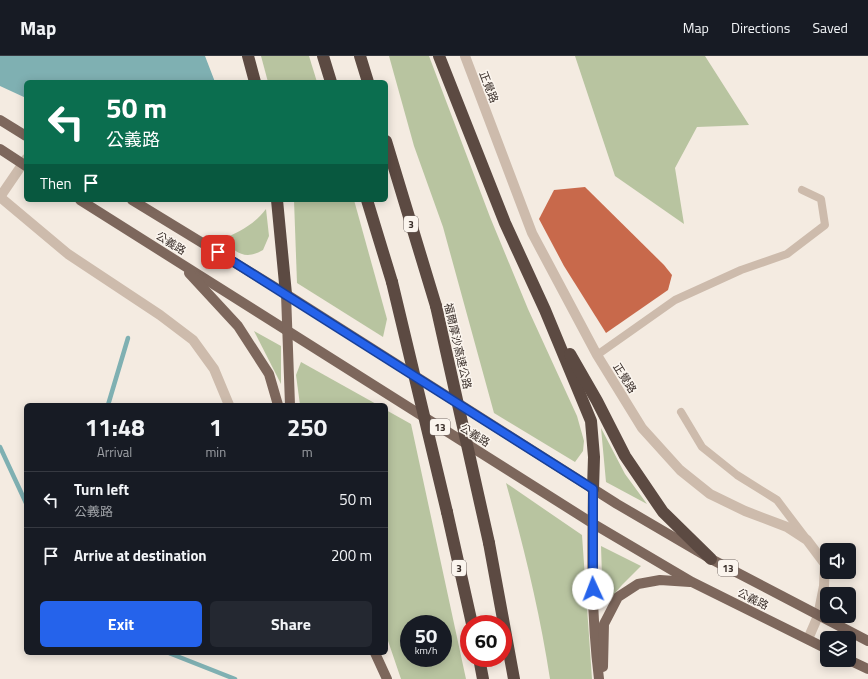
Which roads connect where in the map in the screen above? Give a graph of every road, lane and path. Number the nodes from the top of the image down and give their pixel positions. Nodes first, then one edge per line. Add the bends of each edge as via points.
1 (248, 56) edge
2 (323, 56) edge
3 (360, 56) edge
4 (439, 56) edge
5 (465, 56) edge
6 (254, 80) edge
7 (330, 80) edge
8 (367, 80) edge
9 (0, 120) edge
10 (24, 135) edge
11 (388, 148) edge
12 (0, 149) edge
13 (24, 162) edge
14 (24, 164) edge
15 (802, 190) dead end
16 (0, 197) edge
17 (83, 202) edge
18 (135, 202) edge
19 (277, 202) edge
20 (368, 202) edge
21 (180, 263) junction
22 (286, 294) junction
23 (544, 310) junction
24 (288, 330) junction
25 (597, 355) junction
26 (228, 403) edge
27 (277, 403) edge
28 (290, 403) edge
29 (681, 412) dead end
30 (593, 489) junction
31 (592, 523) junction
32 (807, 540) junction
33 (711, 559) junction
34 (692, 582) junction
35 (470, 615) edge
36 (818, 616) junction
37 (808, 639) junction
38 (868, 641) edge
39 (820, 645) edge
40 (376, 655) edge
41 (856, 663) edge
42 (481, 667) edge
43 (868, 669) edge
44 (387, 679) edge
45 (483, 679) edge
46 (514, 679) edge
47 (599, 679) edge
48 (604, 679) edge

1 - 6 highway
2 - 7 highway
3 - 8 highway
4 - 23 highway via 505,223
5 - 25 street, 正覺路 via 532,233
9 - 10 main road
11 - 46 highway, 福爾摩沙高速公路 / 3, bridge via 436,306 489,543
12 - 13 main road
14 - 16 street
15 - 25 lane via 821,199 825,225 787,254 741,270 675,300
16 - 26 street via 68,254 193,340 214,369
17 - 21 main road, 公義路 / 13
18 - 22 main road, 公義路 / 13
19 - 22 highway
20 - 35 highway, 3, bridge via 392,282
21 - 24 main road, 公義路 / 13
21 - 27 main road via 238,326 269,374
22 - 24 main road
22 - 30 main road, 公義路 / 13
23 - 30 highway via 591,421
23 - 33 highway via 597,401 625,456 663,512
24 - 28 main road
24 - 31 main road, 公義路 / 13
25 - 32 street, 正覺路 via 642,428 680,470 710,494 744,511 787,526
29 - 32 lane via 702,447 737,475 777,500
30 - 31 main road
30 - 33 main road, 公義路 / 13
31 - 34 main road, 公義路 / 13
31 - 47 main road via 594,645
32 - 36 street, 正覺路 via 825,564
33 - 36 main road, 公義路 / 13
34 - 37 main road, 公義路 / 13
34 - 48 main road via 660,580 638,584 618,597 604,624
36 - 37 street, 正覺路
36 - 38 main road, 公義路 / 13
37 - 39 main road, 公義路 / 13
40 - 44 main road
41 - 43 main road
42 - 45 highway

